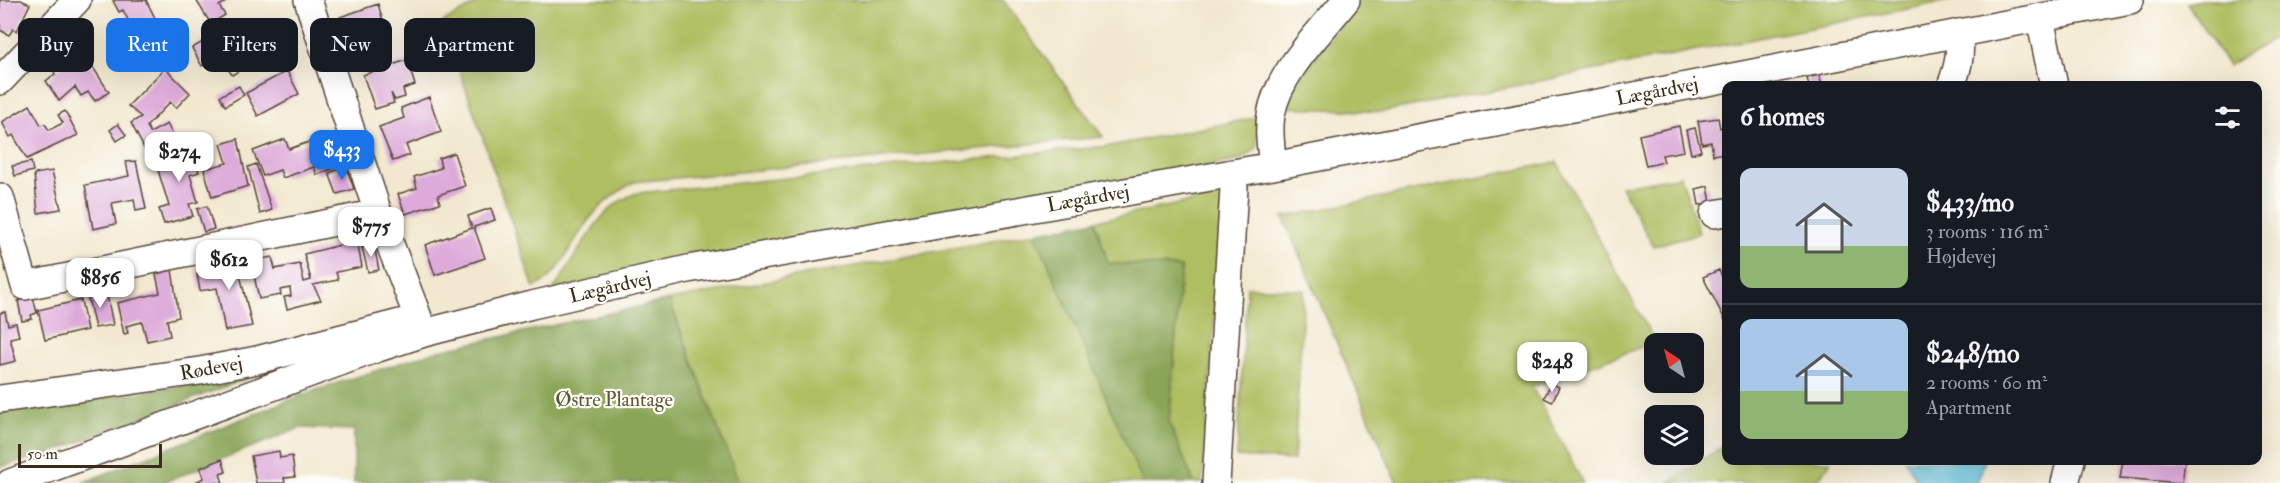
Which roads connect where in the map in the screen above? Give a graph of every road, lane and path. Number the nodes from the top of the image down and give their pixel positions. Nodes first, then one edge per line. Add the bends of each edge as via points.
1 (77, 0) edge
2 (308, 0) edge
3 (1346, 0) edge
4 (2130, 0) edge
5 (2040, 18) junction
6 (1958, 33) junction
7 (0, 81) edge
8 (1953, 81) edge
9 (2053, 81) edge
10 (1273, 166) junction
11 (1232, 173) junction
12 (0, 197) edge
13 (378, 213) junction
14 (422, 325) junction
15 (0, 399) edge
16 (2070, 465) edge
17 (10, 483) edge
18 (1216, 483) edge
19 (2065, 483) edge

1 - 7 street
2 - 13 street
3 - 10 street via 1300,58 1275,99 1269,130
4 - 5 street, Lægårdvej
5 - 6 street, Lægårdvej
5 - 9 street
6 - 8 street via 1961,48
6 - 10 street, Lægårdvej
10 - 11 street, Lægårdvej
11 - 14 street, Lægårdvej via 688,269
11 - 18 street
12 - 13 street via 25,286
13 - 14 street
14 - 15 street, Rødevej via 246,362
14 - 17 street, Lægårdvej
16 - 19 street

